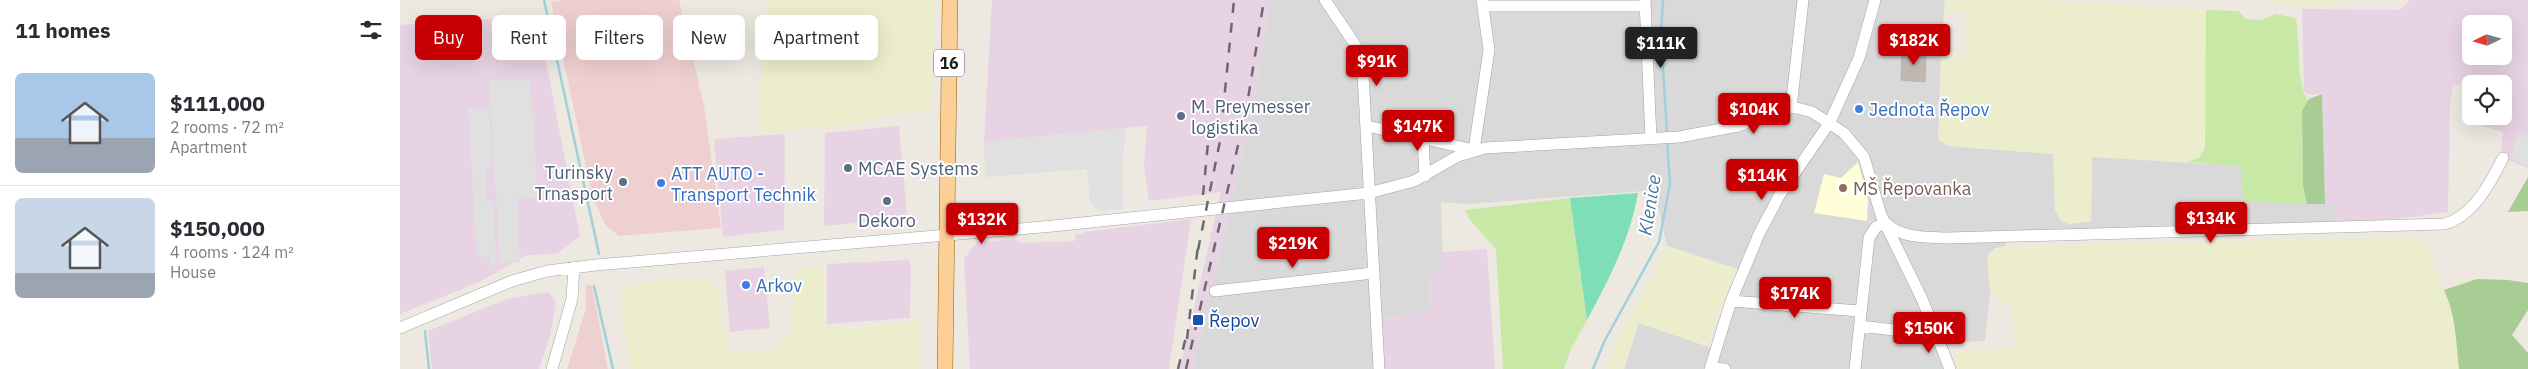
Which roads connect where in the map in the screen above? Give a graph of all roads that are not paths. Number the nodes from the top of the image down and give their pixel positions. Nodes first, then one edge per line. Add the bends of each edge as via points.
1 (950, 0) edge
2 (1325, 0) edge
3 (1802, 0) edge
4 (1876, 0) edge
5 (1483, 3) edge
6 (1645, 3) edge
7 (1791, 108) junction
8 (1830, 122) junction
9 (1367, 126) junction
10 (1423, 139) junction
11 (1653, 139) junction
12 (1474, 150) junction
13 (2503, 158) dead end
14 (1425, 176) junction
15 (1369, 193) junction
16 (1886, 223) junction
17 (946, 234) junction
18 (574, 267) junction
19 (1373, 273) junction
20 (1216, 290) dead end
21 (1731, 301) junction
22 (1860, 311) junction
23 (1860, 326) junction
24 (400, 328) edge
25 (1932, 329) junction
26 (1710, 368) edge
27 (552, 369) edge
28 (945, 369) edge
29 (1379, 369) edge
30 (1725, 369) edge
31 (1855, 369) edge
32 (1950, 369) edge

1 - 17 main road, 16
2 - 9 street via 1362,55
3 - 7 street
4 - 8 street via 1860,58
5 - 6 street
5 - 12 street via 1489,50
6 - 11 street
7 - 8 street via 1803,109
7 - 11 street via 1738,126
8 - 16 street via 1851,139 1864,156 1879,210
8 - 21 street via 1779,196
9 - 10 street
9 - 15 street
10 - 12 street
10 - 14 street
11 - 12 street
12 - 14 street
13 - 16 street via 2477,199 2457,218 2444,224 1948,238 1911,236
14 - 15 street
15 - 17 street
15 - 19 street
16 - 22 street via 1876,227 1869,238
16 - 25 street via 1922,299
17 - 18 street
17 - 28 main road, 16
18 - 24 street via 512,280
18 - 27 street via 572,299
19 - 20 street
19 - 29 street
21 - 22 street
21 - 26 street
22 - 23 street
23 - 25 street via 1920,333
23 - 31 street
25 - 32 street
26 - 30 street

